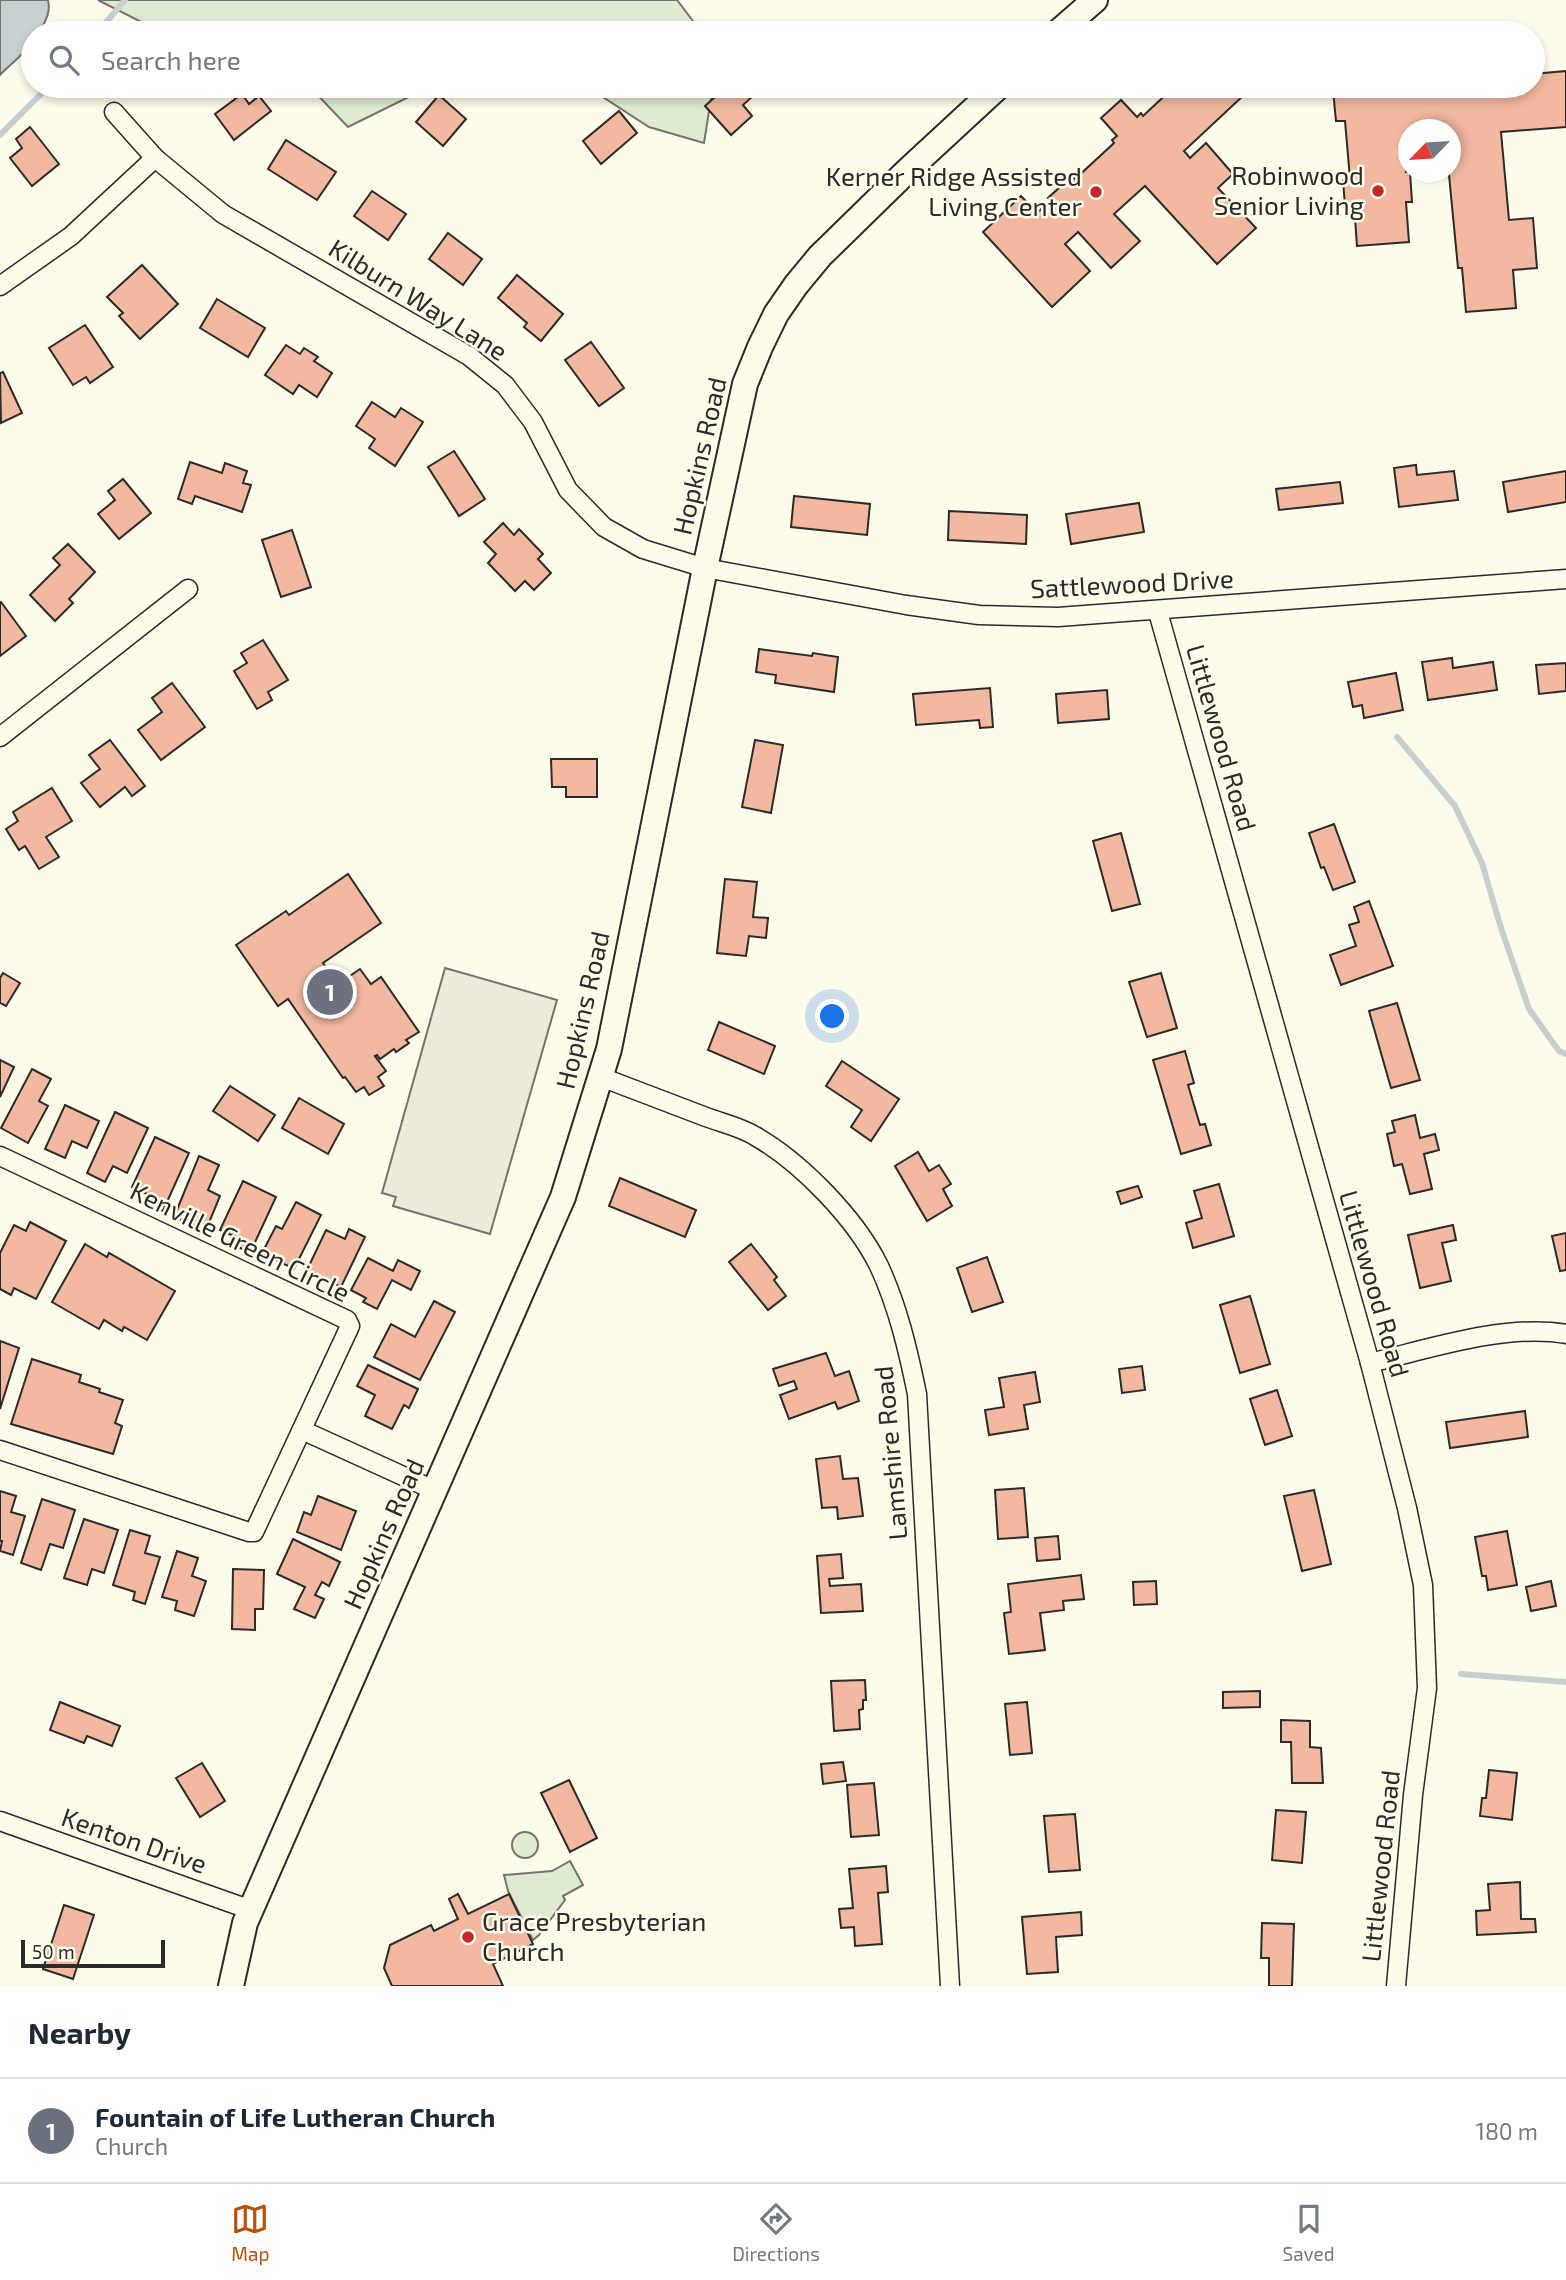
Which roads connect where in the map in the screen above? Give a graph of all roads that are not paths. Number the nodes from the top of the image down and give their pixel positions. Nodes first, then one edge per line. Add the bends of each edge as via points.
1 (1095, 0) edge
2 (1070, 21) edge
3 (986, 98) edge
4 (114, 112) dead end
5 (155, 158) junction
6 (0, 285) edge
7 (705, 568) junction
8 (1566, 579) edge
9 (188, 589) dead end
10 (1158, 611) junction
11 (0, 737) edge
12 (601, 1077) junction
13 (0, 1157) edge
14 (1566, 1334) edge
15 (1370, 1363) junction
16 (302, 1430) junction
17 (0, 1450) edge
18 (436, 1491) junction
19 (0, 1821) edge
20 (251, 1910) junction
21 (231, 1986) edge
22 (950, 1986) edge
23 (1396, 1986) edge

1 - 2 main road
3 - 7 main road, Hopkins Road via 820,256 776,314 745,384
4 - 5 street, Kilburn Way Lane
5 - 6 street via 71,236
5 - 7 street, Kilburn Way Lane via 223,214 469,356 505,385 533,422 568,490 604,527 643,549
7 - 10 street, Sattlewood Drive via 979,615 1058,617
7 - 12 main road, Hopkins Road
8 - 10 street, Sattlewood Drive
9 - 11 street
10 - 15 street, Littlewood Road
12 - 18 main road, Hopkins Road via 563,1197
12 - 22 street, Lamshire Road via 754,1135 794,1163 852,1225 878,1264 894,1302 917,1394
13 - 16 street, Kenville Green Circle via 347,1320 350,1326
14 - 15 street via 1501,1333
15 - 23 street, Littlewood Road via 1423,1585 1426,1645 1427,1688
16 - 17 street, Kenville Green Circle via 254,1532
16 - 18 street
18 - 20 main road, Hopkins Road
19 - 20 street, Kenton Drive
20 - 21 main road, Hopkins Road

